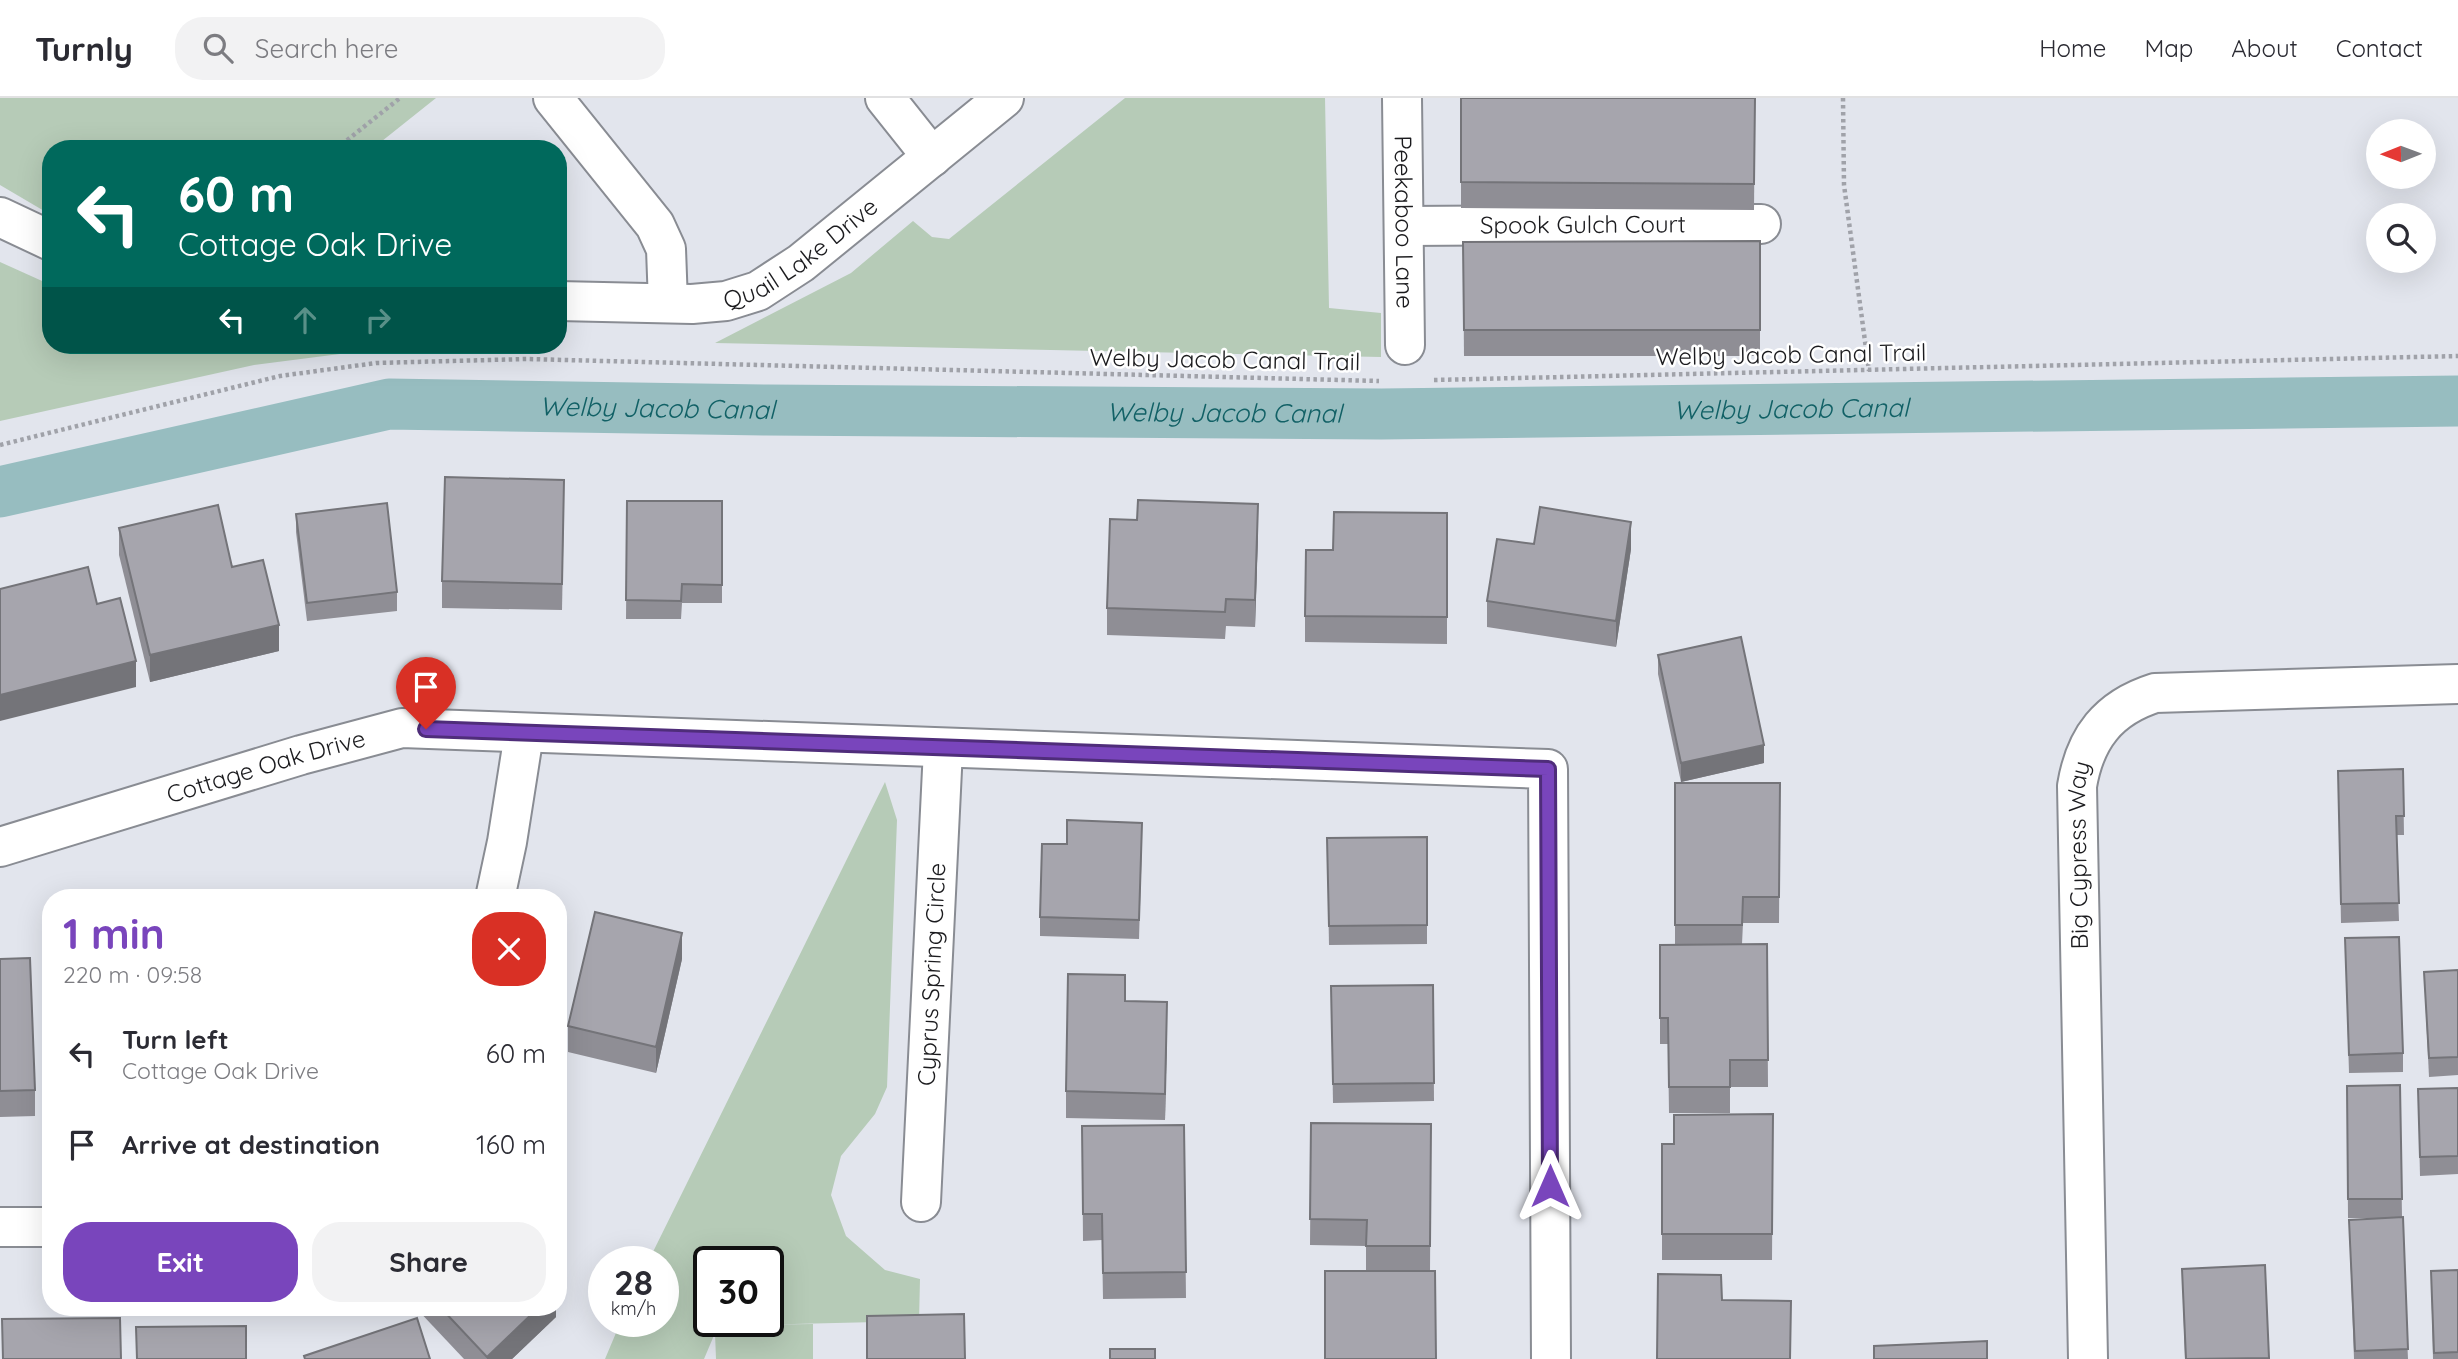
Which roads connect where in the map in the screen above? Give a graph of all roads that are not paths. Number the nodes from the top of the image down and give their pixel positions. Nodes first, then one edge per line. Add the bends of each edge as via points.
1 (553, 98) edge
2 (885, 98) edge
3 (1004, 98) edge
4 (1402, 98) edge
5 (932, 156) junction
6 (0, 216) edge
7 (1761, 224) dead end
8 (1405, 226) junction
9 (42, 237) edge
10 (567, 301) edge
11 (668, 303) junction
12 (1405, 345) dead end
13 (2458, 684) edge
14 (524, 734) junction
15 (943, 749) junction
16 (0, 847) edge
17 (497, 889) edge
18 (921, 1202) dead end
19 (0, 1227) edge
20 (42, 1227) edge
21 (1551, 1359) edge
22 (2088, 1359) edge

1 - 11 street via 661,235 668,264
2 - 5 street
3 - 5 street, Quail Lake Drive
4 - 8 street, Peekaboo Lane
5 - 11 street, Quail Lake Drive via 801,263 758,291 726,301
6 - 9 street
7 - 8 street, Spook Gulch Court
8 - 12 street, Peekaboo Lane
10 - 11 street, Quail Lake Drive
13 - 22 street, Big Cypress Way via 2155,692 2115,712 2087,745 2077,786
14 - 15 street, Cottage Oak Drive
14 - 16 street, Cottage Oak Drive via 402,728
14 - 17 street
15 - 18 street, Cyprus Spring Circle
15 - 21 street, Cottage Oak Drive via 1548,769
19 - 20 street

